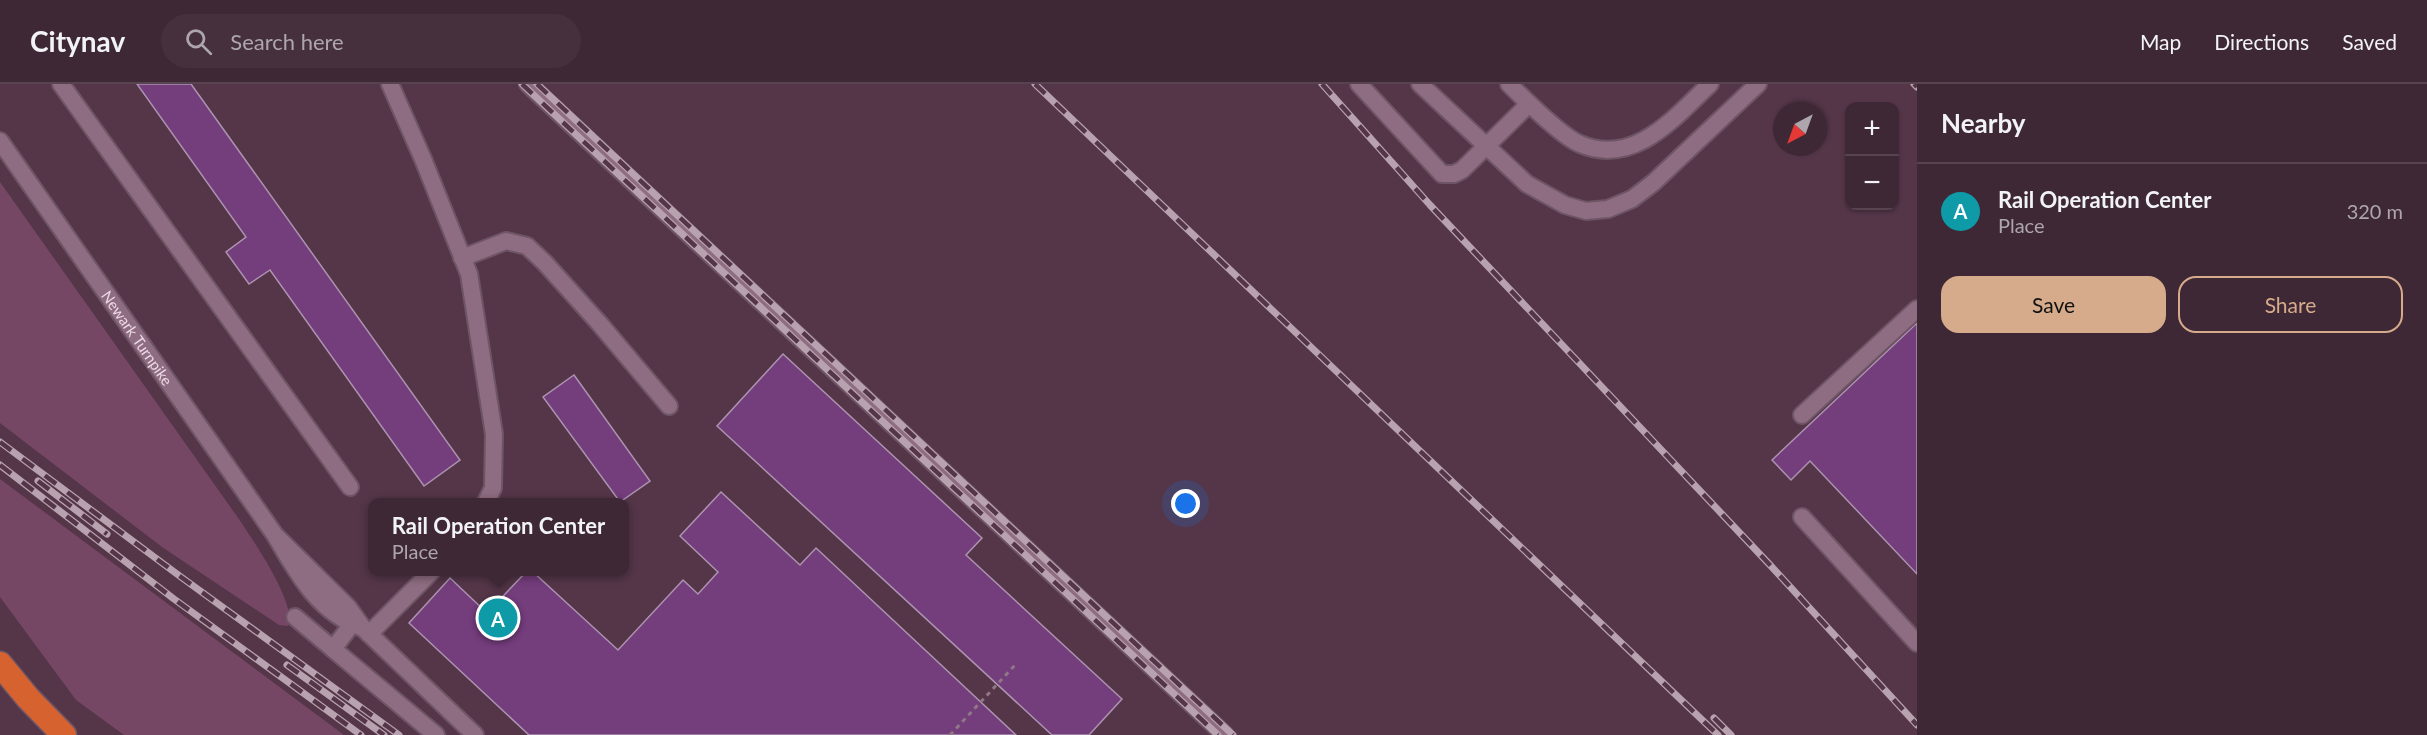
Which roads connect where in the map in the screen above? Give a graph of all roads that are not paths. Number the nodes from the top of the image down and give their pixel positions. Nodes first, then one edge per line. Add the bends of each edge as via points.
1 (61, 84) edge
2 (390, 84) edge
3 (528, 84) edge
4 (1359, 84) edge
5 (1420, 84) edge
6 (1509, 84) edge
7 (1710, 84) edge
8 (1758, 84) edge
9 (1529, 104) junction
10 (0, 141) edge
11 (1486, 146) junction
12 (462, 258) junction
13 (1917, 309) edge
14 (669, 406) dead end
15 (1802, 415) dead end
16 (350, 486) dead end
17 (488, 498) edge
18 (1802, 517) dead end
19 (426, 576) edge
20 (295, 617) dead end
21 (361, 629) junction
22 (1917, 643) edge
23 (333, 649) junction
24 (0, 664) edge
25 (64, 735) edge
26 (436, 735) edge
27 (475, 735) edge
28 (1226, 735) edge

1 - 16 street
2 - 12 street
3 - 28 street
4 - 11 street via 1442,174 1462,170
5 - 11 street
6 - 9 street
7 - 9 street via 1653,135 1630,147 1607,152 1578,144
8 - 11 street via 1653,183 1632,199 1608,209 1586,211 1545,196
9 - 11 street
10 - 21 street, Newark Turnpike via 275,535 302,580 341,619
12 - 14 street via 506,240 527,246 600,323
12 - 17 street via 469,274 494,434 493,488
13 - 15 street
18 - 22 street
19 - 21 street
20 - 23 street
21 - 23 street
21 - 27 street, Newark Turnpike
23 - 26 street
24 - 25 highway

